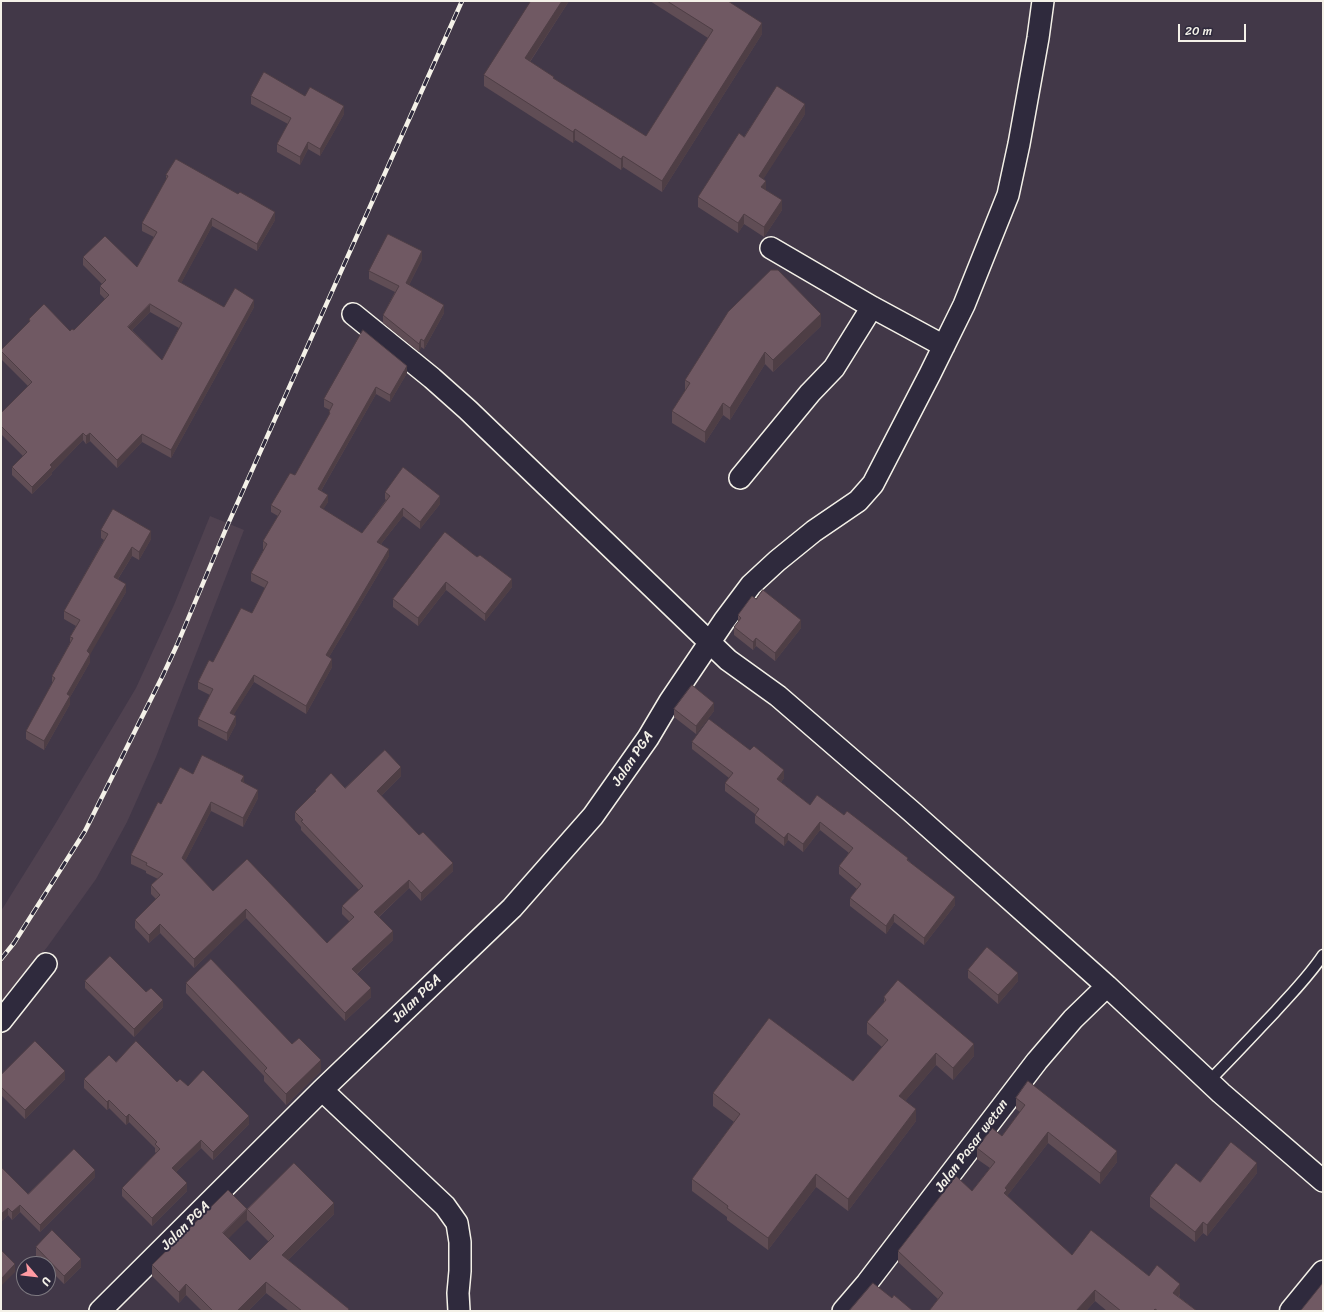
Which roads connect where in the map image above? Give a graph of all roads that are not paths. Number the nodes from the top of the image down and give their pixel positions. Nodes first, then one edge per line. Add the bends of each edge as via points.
1 (1043, 1) edge
2 (771, 248) dead end
3 (872, 308) junction
4 (353, 314) dead end
5 (944, 346) junction
6 (740, 478) dead end
7 (705, 651) junction
8 (1323, 955) edge
9 (46, 964) dead end
10 (1107, 986) junction
11 (1, 1021) edge
12 (1209, 1081) junction
13 (322, 1090) junction
14 (1323, 1181) edge
15 (1323, 1272) edge
16 (100, 1311) edge
17 (459, 1311) edge
18 (842, 1311) edge
19 (1291, 1311) edge

1 - 5 street, Jalan PGA via 1008,195 964,305
2 - 3 street
3 - 5 street
3 - 6 street via 834,368 810,393
4 - 7 street via 468,410
5 - 7 street, Jalan PGA via 873,484 858,501 814,531 752,585
7 - 10 street via 778,696
7 - 13 street, Jalan PGA via 593,816 512,908
8 - 12 lane via 1314,970 1296,990
9 - 11 street
10 - 12 street
10 - 18 street, Jalan Pasar wetan via 1073,1019 1037,1061
12 - 14 street
13 - 16 street, Jalan PGA
13 - 17 street via 446,1206 457,1224 460,1242
15 - 19 main road

